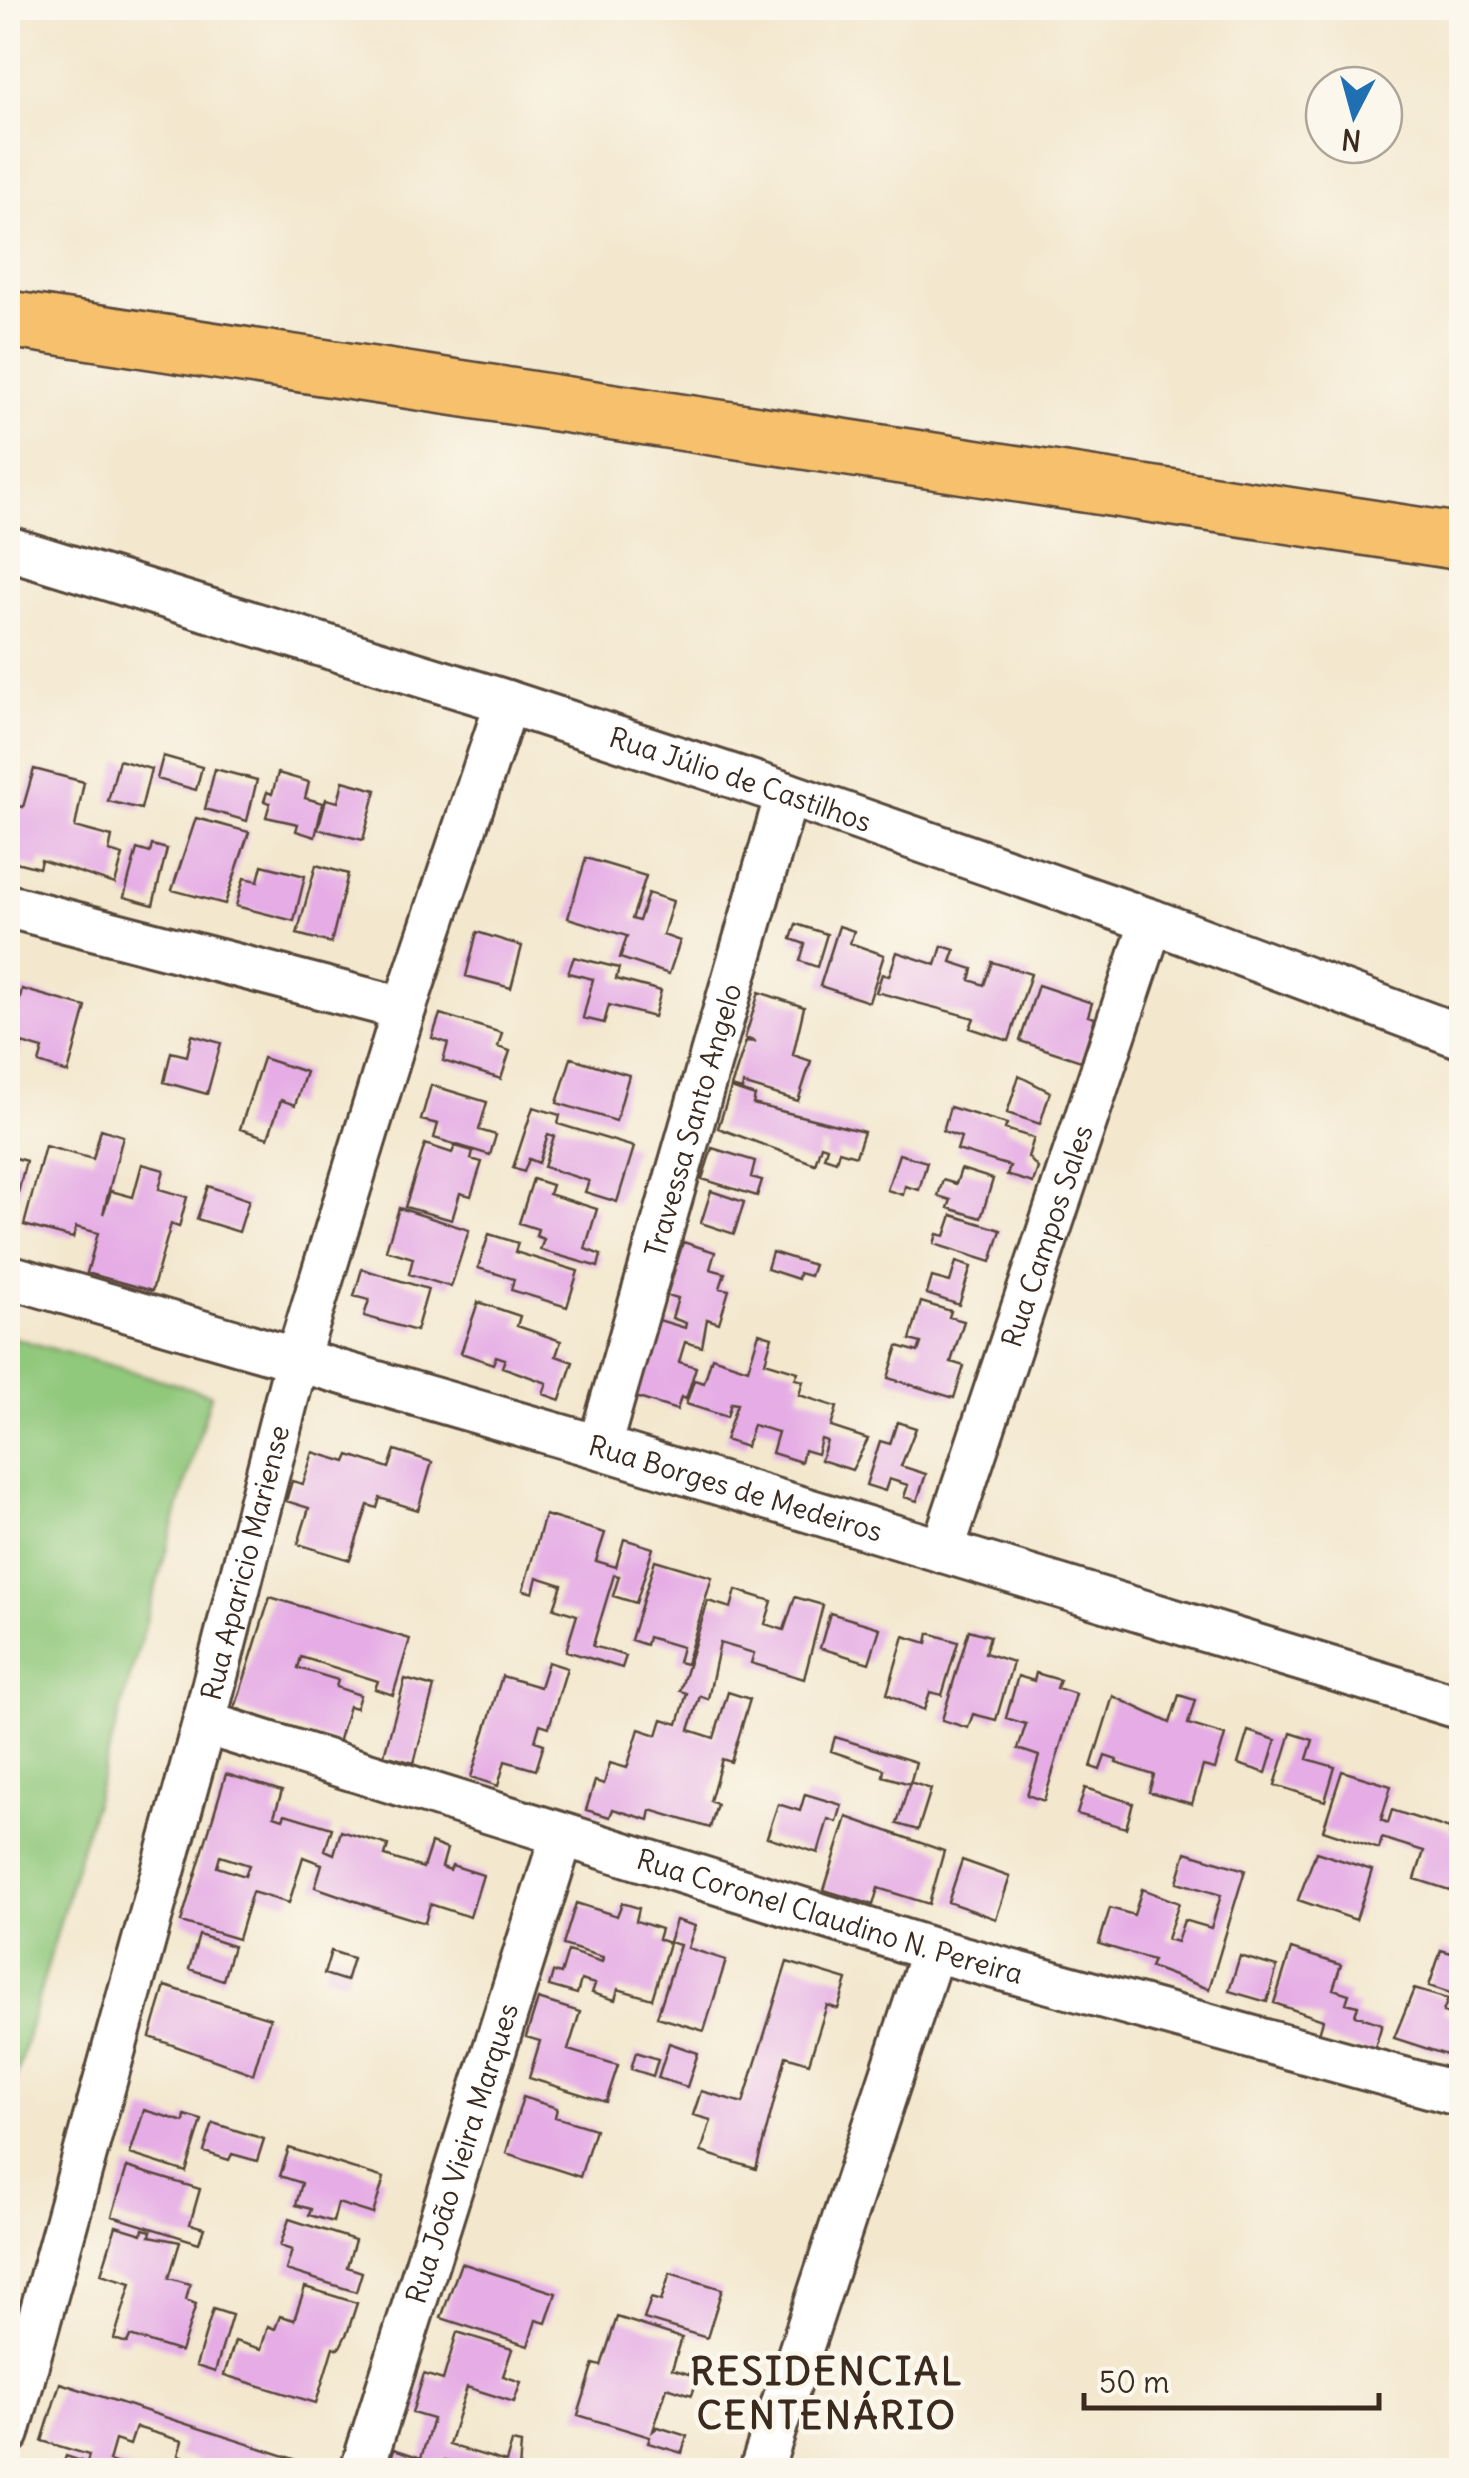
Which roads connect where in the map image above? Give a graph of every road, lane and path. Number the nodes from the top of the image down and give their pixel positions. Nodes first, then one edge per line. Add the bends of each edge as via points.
1 (9, 321) edge
2 (1462, 542) edge
3 (8, 548) edge
4 (507, 702) junction
5 (786, 794) junction
6 (8, 906) edge
7 (1152, 922) junction
8 (404, 1008) junction
9 (1462, 1037) edge
10 (8, 1276) edge
11 (297, 1359) junction
12 (599, 1447) junction
13 (942, 1551) junction
14 (1462, 1708) edge
15 (204, 1722) junction
16 (562, 1836) junction
17 (933, 1950) junction
18 (1462, 2096) edge
19 (8, 2433) edge
20 (362, 2470) edge
21 (761, 2470) edge

1 - 2 highway
3 - 4 street, Rua Júlio de Castilhos
4 - 5 street, Rua Júlio de Castilhos
4 - 8 street, Rua Aparicio Mariense
5 - 7 street, Rua Júlio de Castilhos
5 - 12 street, Travessa Santo Angelo
6 - 8 street
7 - 9 street, Rua Júlio de Castilhos
7 - 13 street, Rua Campos Sales
8 - 11 street, Rua Aparicio Mariense
10 - 11 street, Rua Borges de Medeiros
11 - 12 street, Rua Borges de Medeiros
11 - 15 street, Rua Aparicio Mariense
12 - 13 street, Rua Borges de Medeiros
13 - 14 street, Rua Borges de Medeiros
15 - 16 street, Rua Coronel Claudino N. Pereira
15 - 19 street, Rua Aparicio Mariense
16 - 17 street, Rua Coronel Claudino N. Pereira
16 - 20 street, Rua João Vieira Marques
17 - 18 street, Rua Coronel Claudino N. Pereira
17 - 21 street

